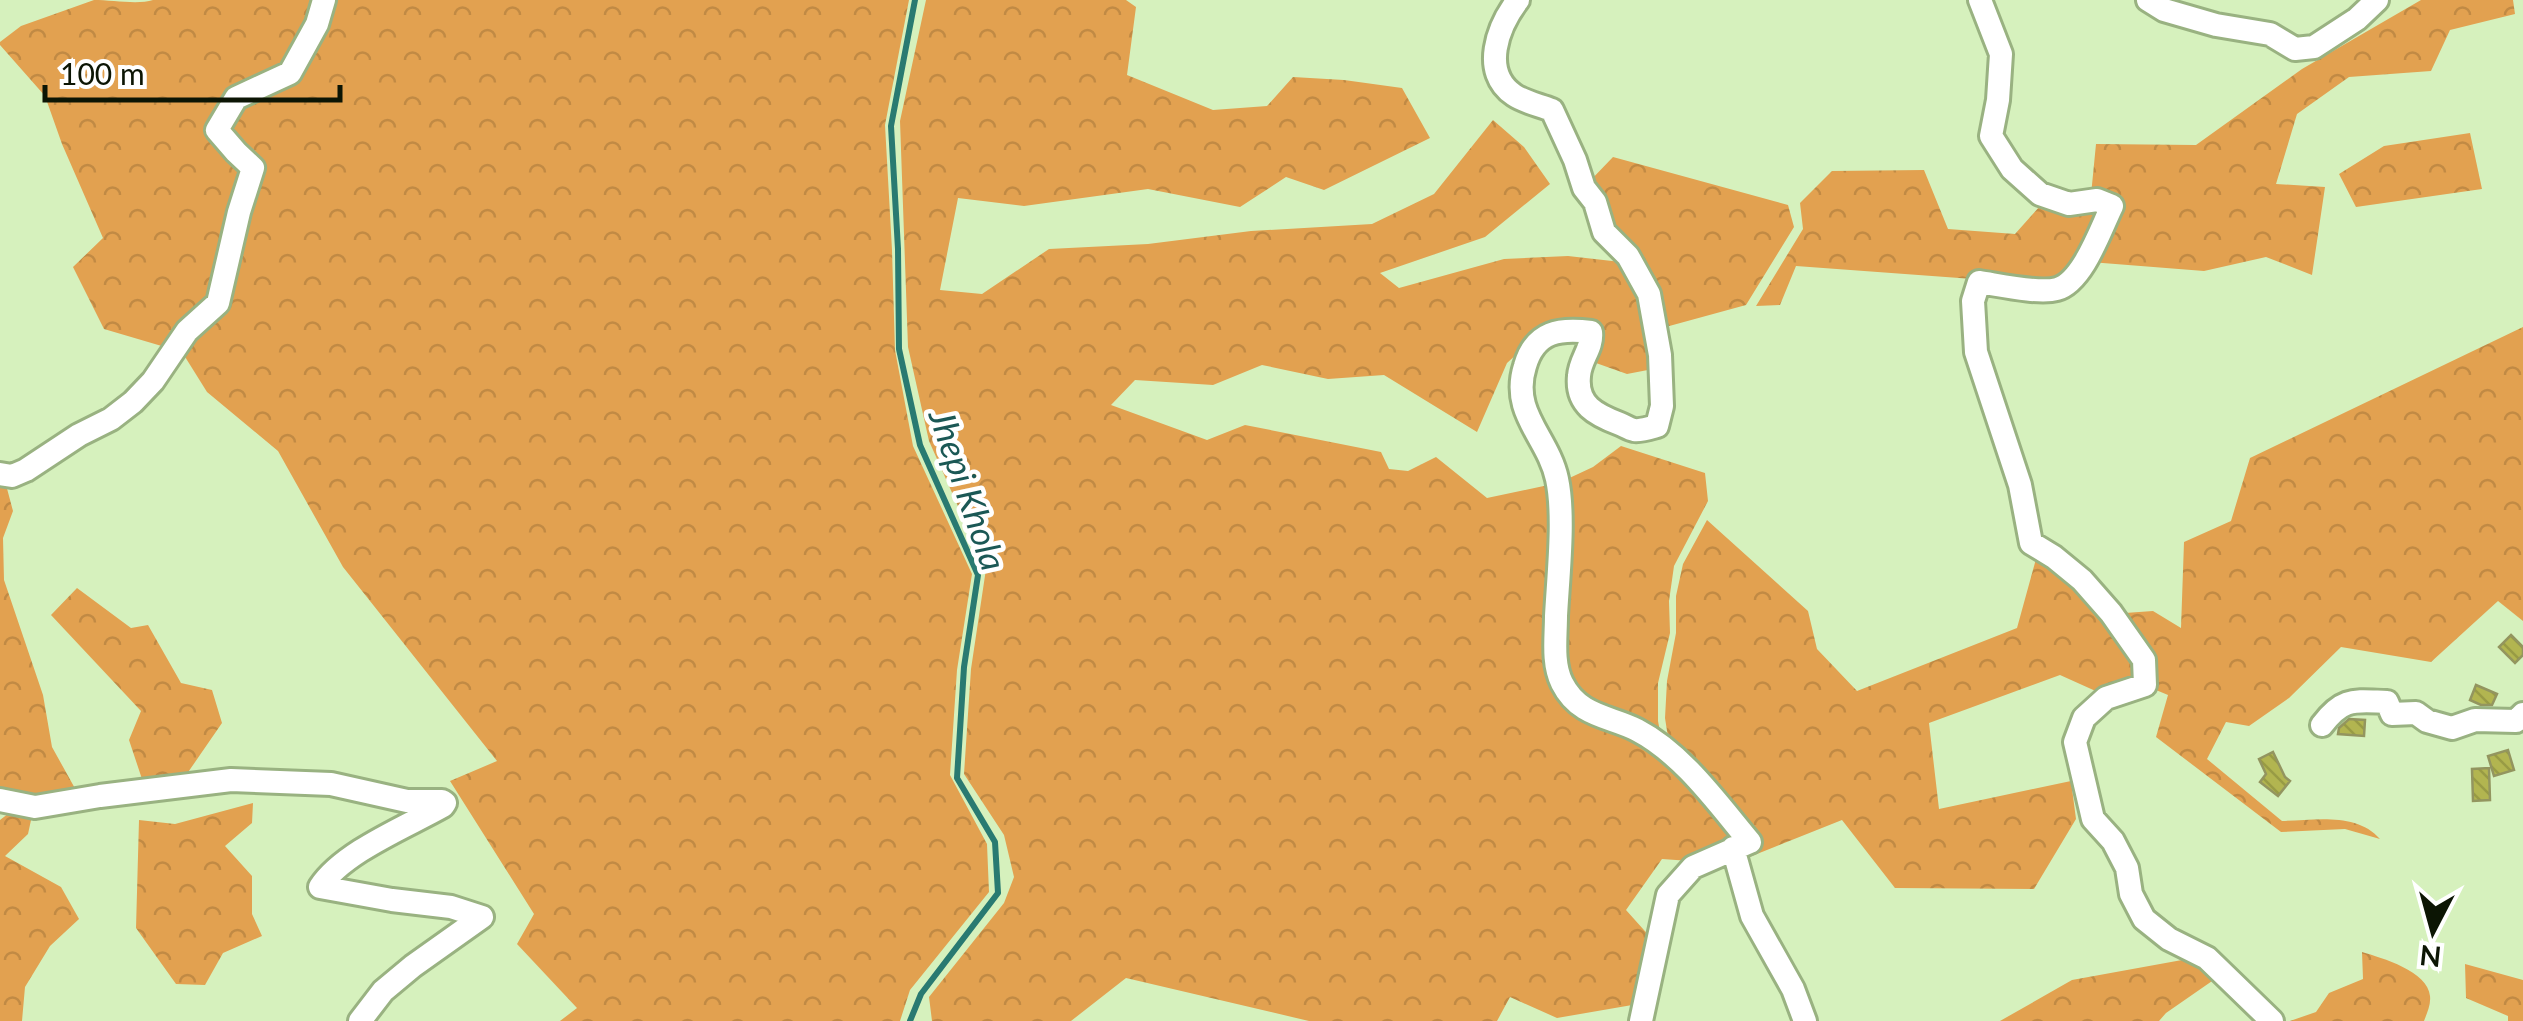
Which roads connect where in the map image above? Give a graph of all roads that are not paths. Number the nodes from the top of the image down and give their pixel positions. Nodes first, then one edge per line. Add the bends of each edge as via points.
1 (324, 0) edge
2 (1518, 0) edge
3 (1980, 0) edge
4 (2148, 0) edge
5 (2376, 0) edge
6 (0, 474) edge
7 (2523, 714) edge
8 (2322, 725) dead end
9 (0, 800) edge
10 (1733, 848) junction
11 (360, 1021) edge
12 (1641, 1021) edge
13 (1805, 1021) edge
14 (2272, 1021) edge

1 - 6 street via 290,74 236,98 217,130 253,168 218,303 187,331 133,402 26,470
2 - 10 street via 1496,44 1502,86 1552,110 1604,232 1628,256 1649,294 1662,369 1657,426 1638,431 1586,408 1578,377 1591,332 1550,333 1525,363 1524,409 1557,480 1555,652 1562,683 1580,705 1637,730 1697,778 1750,842
3 - 14 street via 2000,54 1990,136 2040,194 2112,206 2076,278 2057,290 1979,282 1973,301 1976,352 2032,544 2082,580 2144,660 2145,685 2106,698 2084,718 2074,742 2093,819 2127,868 2130,894 2144,918 2207,958
4 - 5 street via 2216,26 2270,34 2294,49 2314,47
7 - 8 street via 2516,721 2475,720 2452,728 2416,713 2392,714 2386,702 2354,701 2334,709
9 - 11 street via 35,806 231,780 330,784 445,802 361,849 320,887 482,916 383,991
10 - 12 street via 1693,867 1668,894
10 - 13 street via 1752,916

